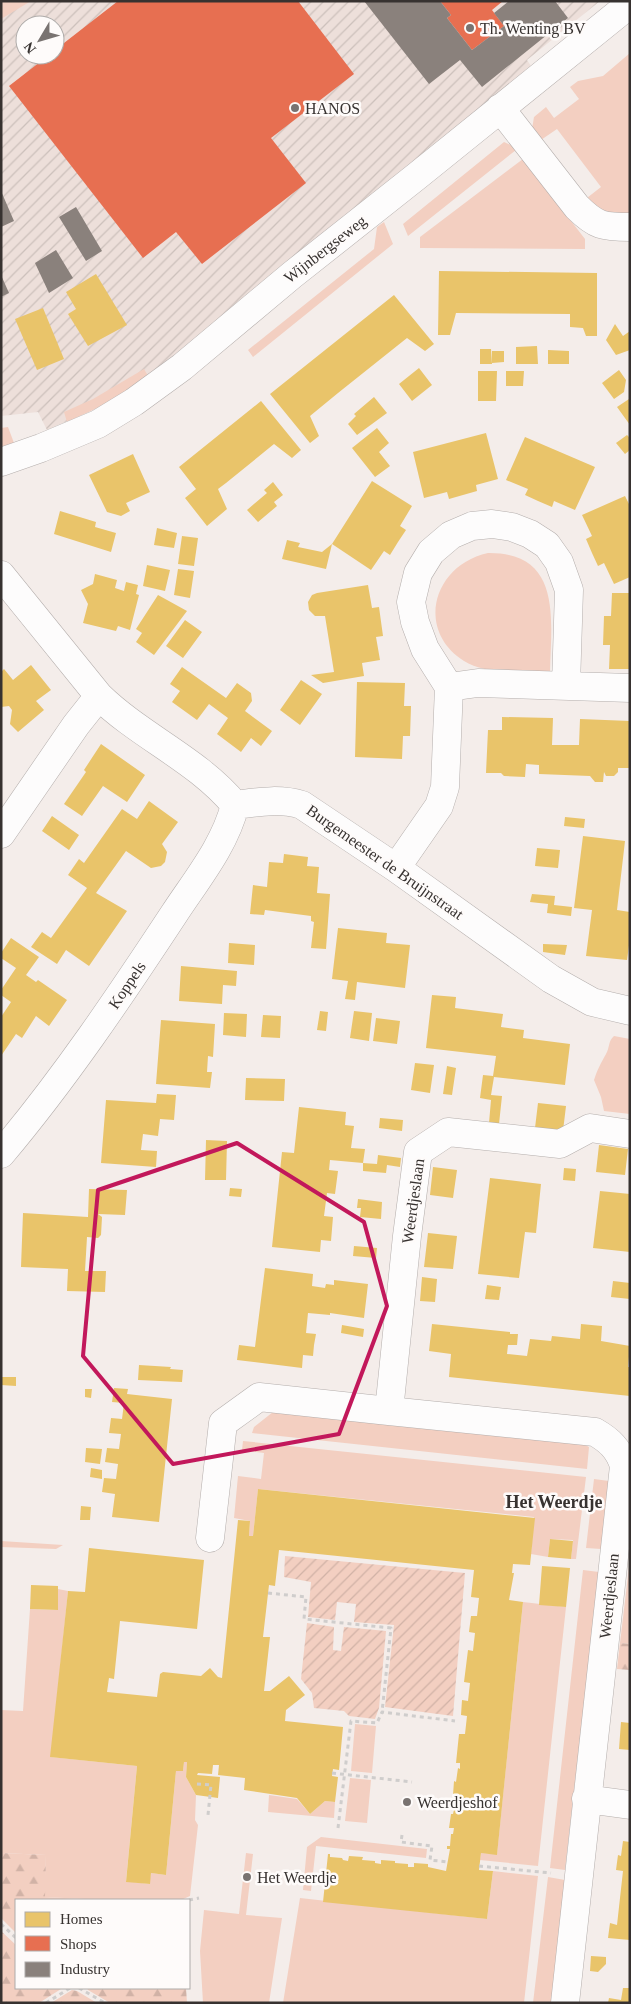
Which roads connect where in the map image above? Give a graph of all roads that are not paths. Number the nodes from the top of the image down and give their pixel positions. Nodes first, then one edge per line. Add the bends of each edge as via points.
1 (630, 4) edge
2 (500, 108) junction
3 (630, 227) edge
4 (1, 462) edge
5 (1, 575) edge
6 (566, 685) junction
7 (449, 687) junction
8 (630, 688) edge
9 (99, 696) junction
10 (235, 805) junction
11 (1, 834) edge
12 (396, 868) junction
13 (630, 1011) edge
14 (630, 1134) edge
15 (2, 1152) edge
16 (389, 1411) junction
17 (210, 1538) dead end
18 (586, 1799) junction
19 (630, 1805) edge
20 (565, 2003) edge

1 - 2 street, Wijnbergseweg
2 - 3 street via 588,218 598,225
2 - 4 street, Wijnbergseweg via 182,367 134,402 98,424
5 - 9 street
6 - 7 street via 478,683
6 - 7 street via 569,590 559,562 547,545 530,534 492,524 472,526 451,535 431,552 418,573 411,602 415,622 426,649
6 - 8 street
7 - 12 street via 444,788 439,806
9 - 10 street via 124,720 224,791
9 - 11 street
10 - 12 street, Burgemeester de Bruijnstraat via 273,800 302,805
10 - 15 street, Koppels via 230,825 212,856 122,993 60,1080
12 - 13 street, Burgemeester de Bruijnstraat via 552,979 592,1002
14 - 16 street, Weerdjeslaan via 590,1128 560,1144 448,1132 418,1152
16 - 17 street, Weerdjeslaan via 259,1397 223,1423
16 - 18 street, Weerdjeslaan via 595,1432 606,1438 620,1455 624,1466
18 - 19 street
18 - 20 street, Weerdjeslaan

